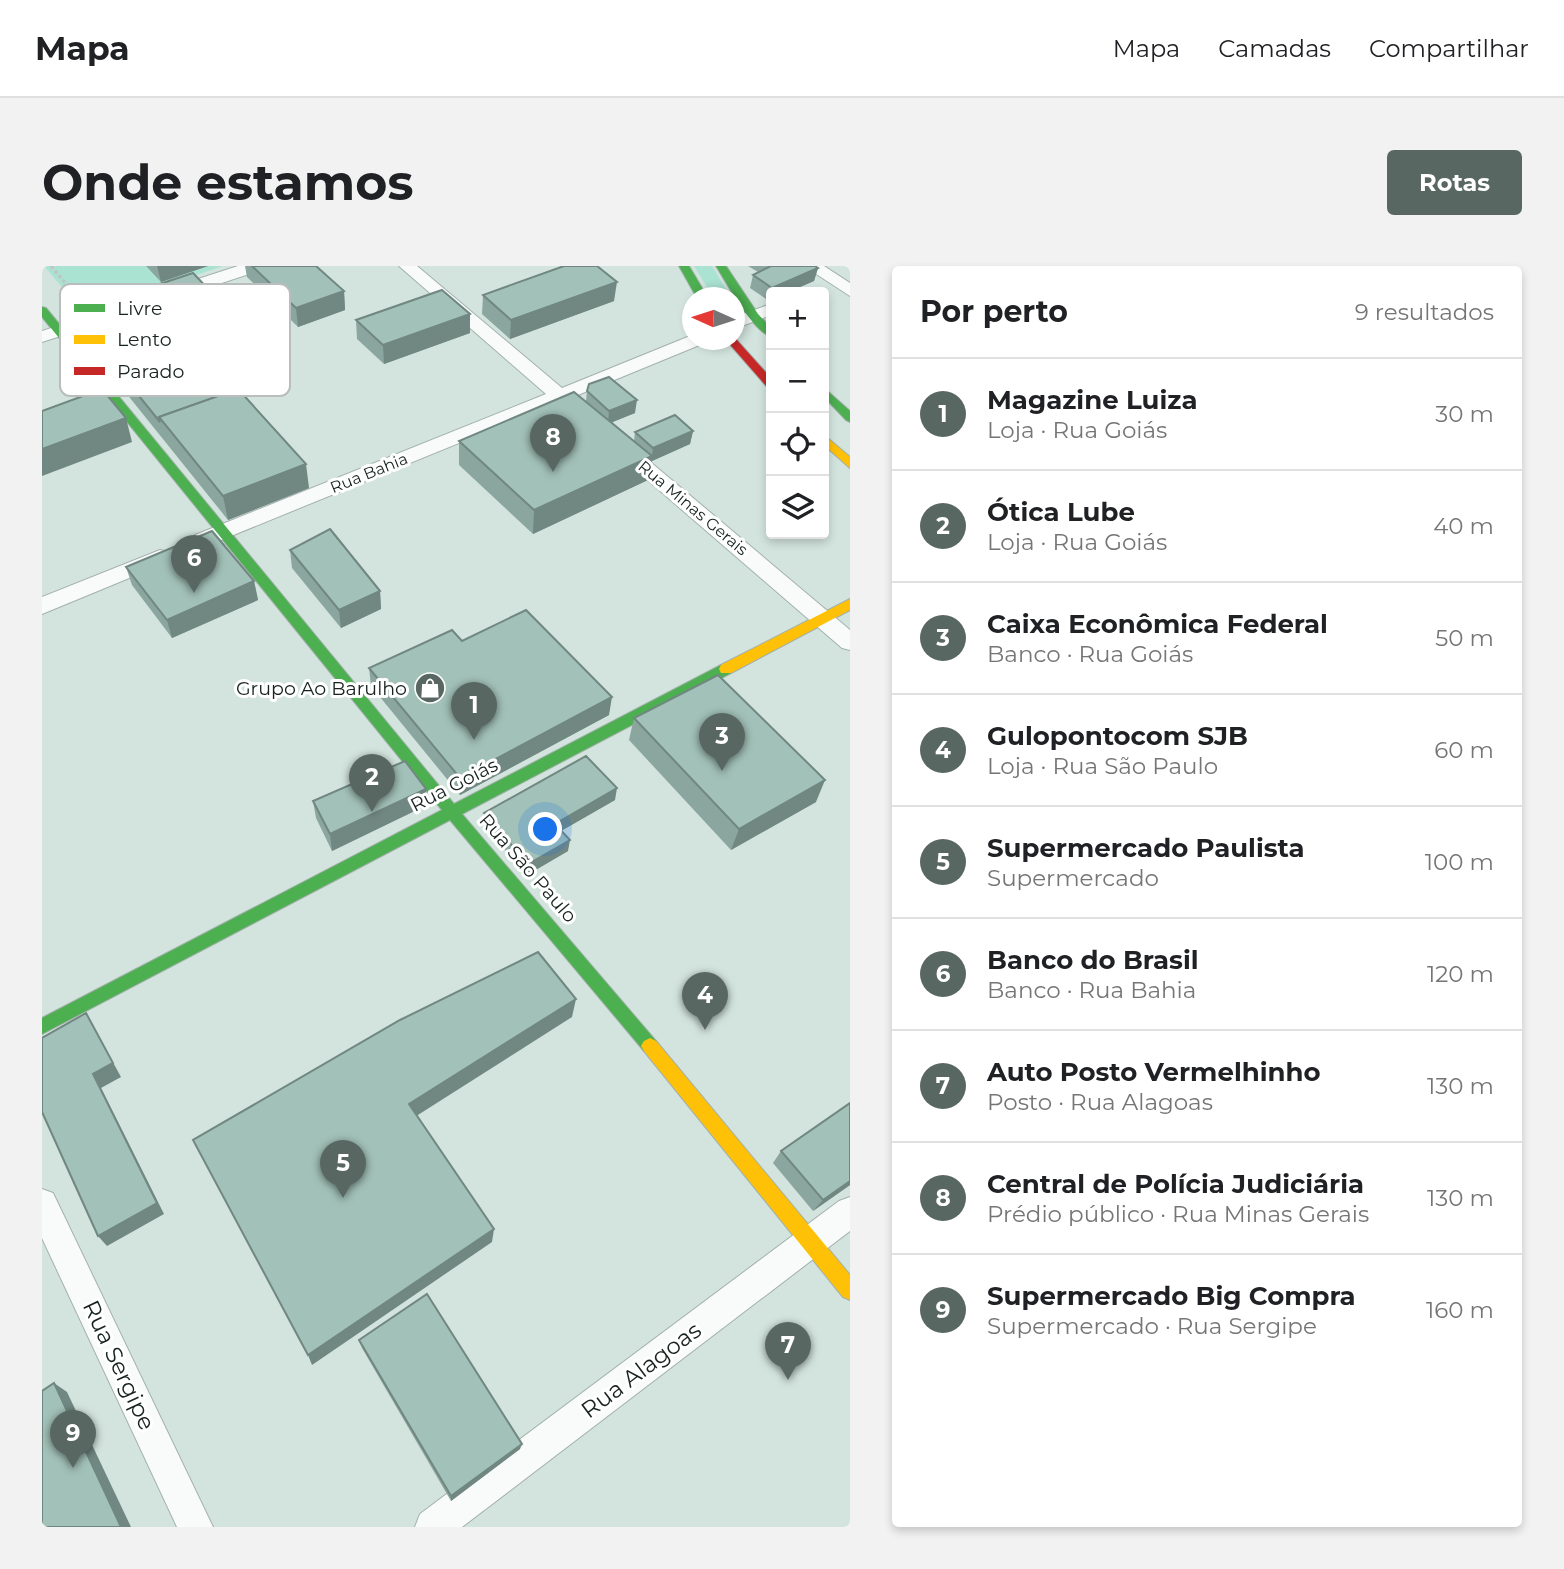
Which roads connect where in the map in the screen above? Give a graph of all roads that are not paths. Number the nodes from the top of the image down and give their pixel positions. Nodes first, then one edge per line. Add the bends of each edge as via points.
1 (255, 266) edge
2 (407, 266) edge
3 (684, 266) edge
4 (721, 266) edge
5 (812, 266) edge
6 (846, 283) edge
7 (202, 284) edge
8 (696, 287) edge
9 (829, 288) edge
10 (42, 310) edge
11 (763, 312) edge
12 (745, 319) edge
13 (51, 334) edge
14 (682, 346) edge
15 (740, 350) edge
16 (766, 379) edge
17 (560, 395) junction
18 (105, 396) edge
19 (829, 396) edge
20 (581, 413) edge
21 (850, 418) edge
22 (602, 431) edge
23 (829, 444) edge
24 (850, 464) edge
25 (223, 532) junction
26 (850, 604) edge
27 (42, 606) edge
28 (822, 618) junction
29 (850, 642) edge
30 (451, 811) junction
31 (42, 1026) edge
32 (42, 1204) edge
33 (850, 1212) edge
34 (810, 1242) junction
35 (850, 1290) edge
36 (195, 1527) edge
37 (433, 1527) edge

1 - 7 street
2 - 17 street
3 - 8 street
4 - 11 street
5 - 6 street
6 - 9 street
10 - 13 street, Rua São Paulo
11 - 12 street
14 - 17 street, Rua Bahia
15 - 16 street
17 - 20 street
17 - 25 street, Rua Bahia
18 - 25 street, Rua São Paulo
19 - 21 street
22 - 28 street, Rua Minas Gerais
23 - 24 street
25 - 27 street, Rua Bahia
25 - 30 street, Rua São Paulo
26 - 28 street, Rua Goiás
28 - 29 street, Rua Minas Gerais
28 - 30 street, Rua Goiás
30 - 31 street, Rua Goiás
30 - 34 street, Rua São Paulo
32 - 36 street, Rua Sergipe
33 - 34 street, Rua Alagoas
34 - 35 street, Rua São Paulo
34 - 37 street, Rua Alagoas

